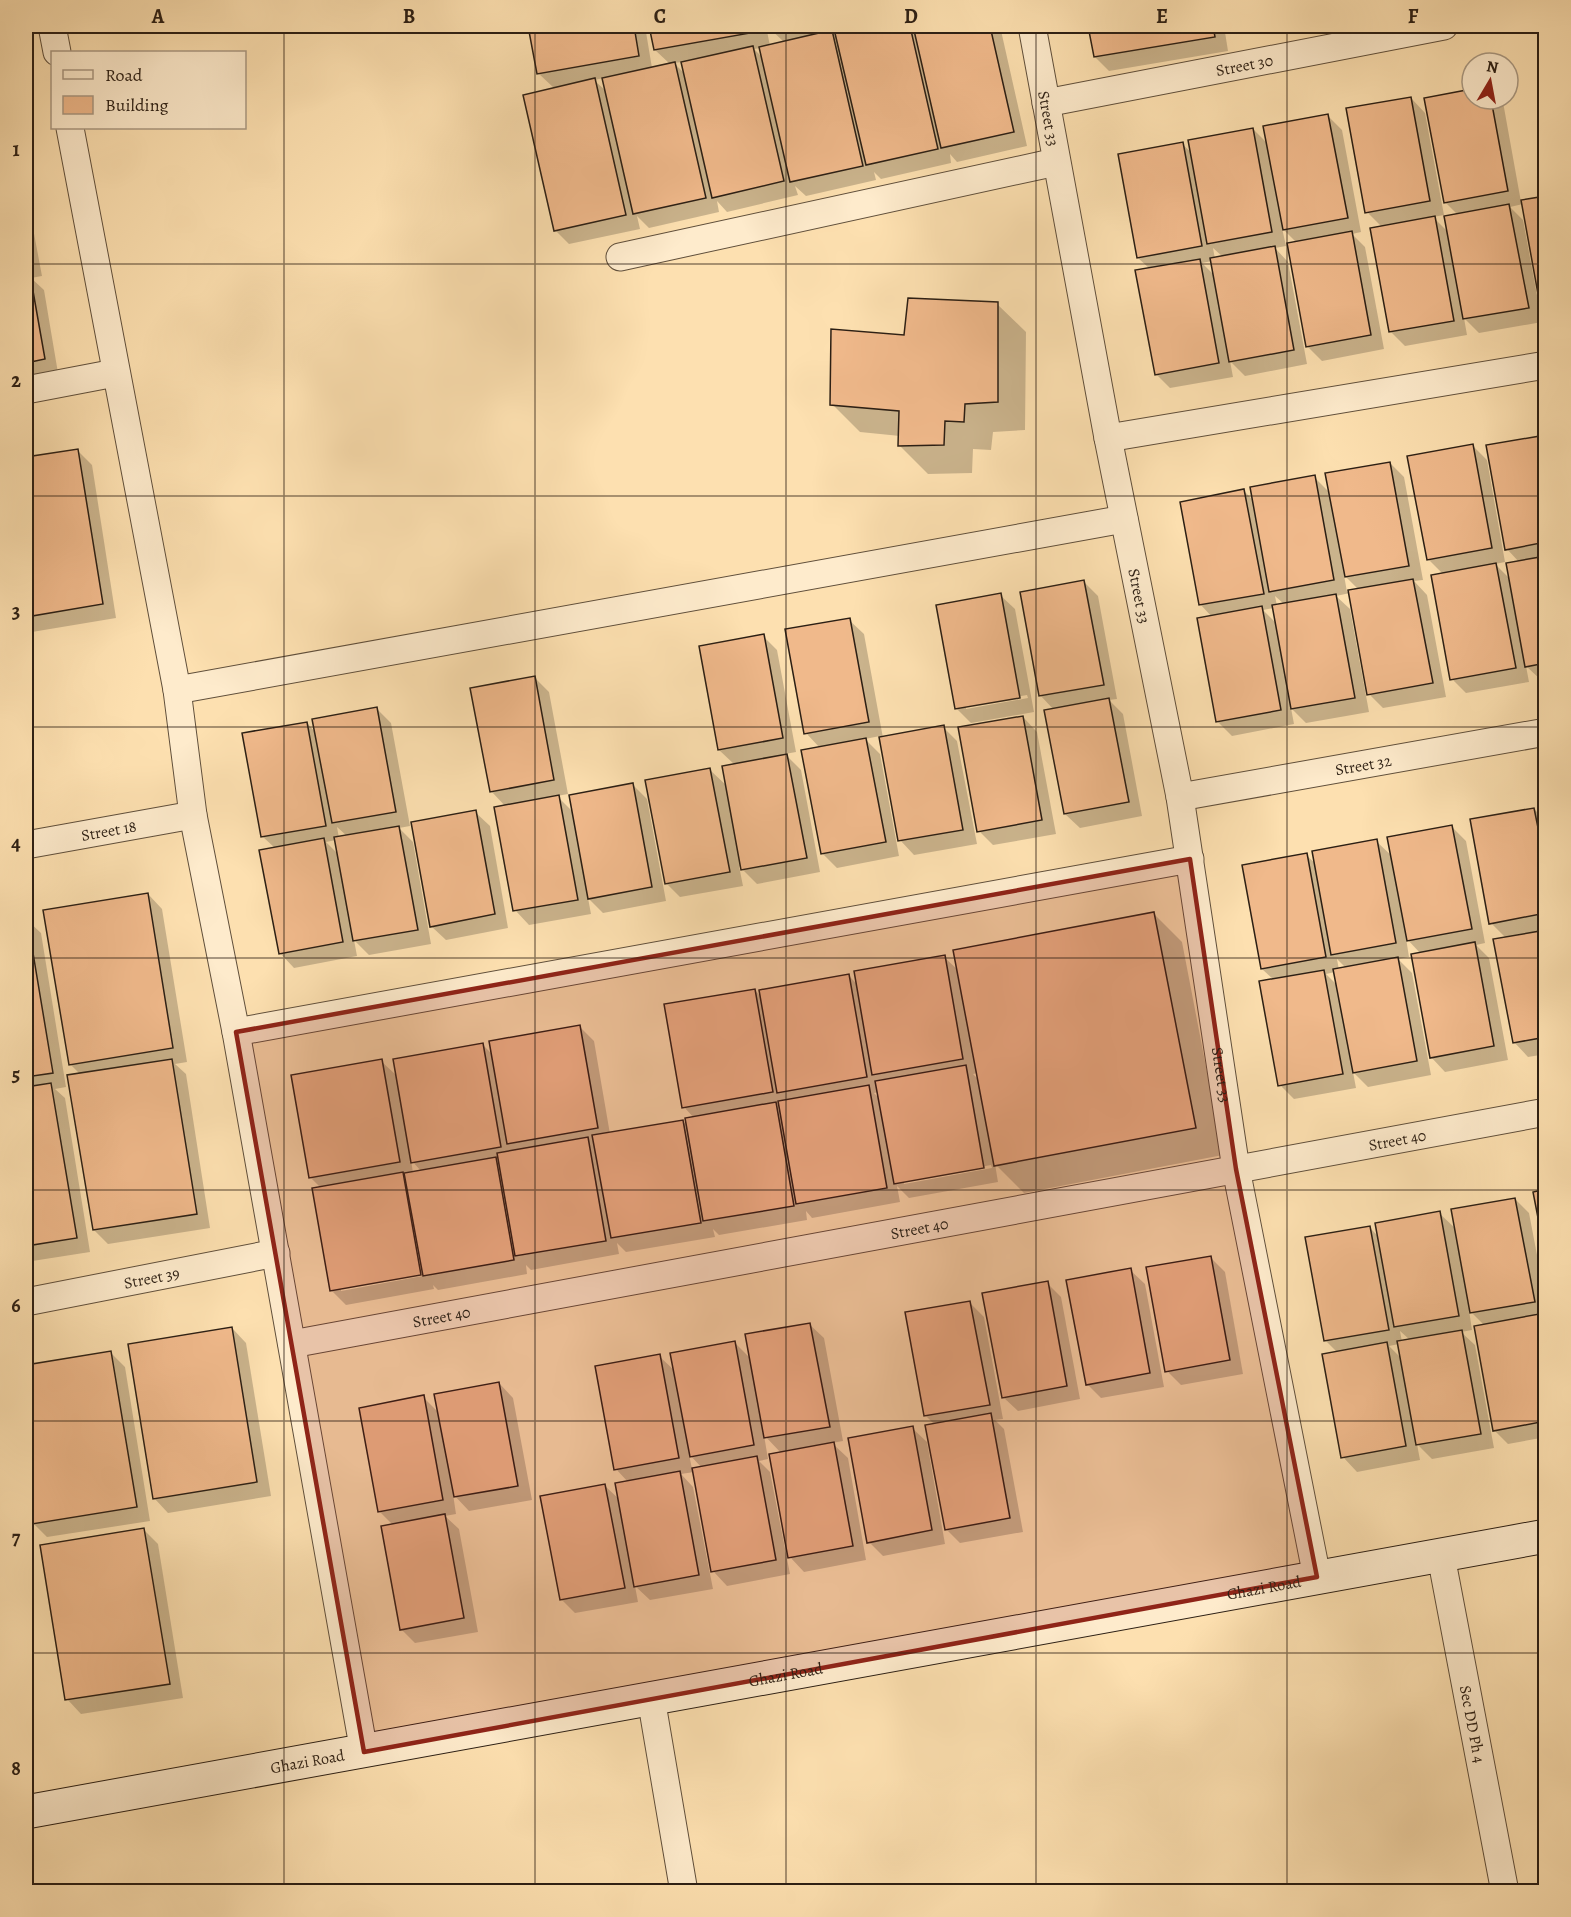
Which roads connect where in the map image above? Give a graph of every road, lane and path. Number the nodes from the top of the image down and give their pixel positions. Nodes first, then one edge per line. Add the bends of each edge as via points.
1 (52, 26) edge
2 (1032, 26) edge
3 (1444, 26) edge
4 (1388, 30) edge
5 (57, 51) edge
6 (1046, 103) junction
7 (70, 129) edge
8 (1056, 162) junction
9 (620, 257) dead end
10 (1545, 365) edge
11 (115, 373) junction
12 (26, 390) edge
13 (1108, 438) junction
14 (1125, 519) junction
15 (177, 690) junction
16 (1545, 732) edge
17 (1180, 797) junction
18 (193, 815) junction
19 (26, 845) edge
20 (1190, 859) junction
21 (236, 1032) junction
22 (1545, 1112) edge
23 (1236, 1169) junction
24 (276, 1253) junction
25 (26, 1302) edge
26 (292, 1344) junction
27 (1545, 1536) edge
28 (1441, 1556) junction
29 (1317, 1577) junction
30 (651, 1698) junction
31 (364, 1752) junction
32 (26, 1812) edge
33 (1504, 1891) edge
34 (684, 1892) edge

1 - 5 street
2 - 6 street, Street 33
3 - 4 street, Street 30
4 - 6 street, Street 30
6 - 8 street, Street 33
7 - 11 street
8 - 9 street
8 - 13 street, Street 33
10 - 13 street
11 - 12 street
11 - 15 street
13 - 14 street, Street 33
14 - 15 street
14 - 17 street, Street 33
15 - 18 street
16 - 17 street, Street 32
17 - 20 street, Street 33
18 - 19 street, Street 18
18 - 21 street
20 - 21 street
20 - 23 street, Street 33
21 - 24 street
22 - 23 street, Street 40
23 - 26 street, Street 40
23 - 29 street, Street 33
24 - 25 street, Street 39
24 - 26 street
26 - 31 street
27 - 28 main road, Ghazi Road
28 - 29 main road, Ghazi Road
28 - 33 street, Sec DD Ph 4
29 - 30 main road, Ghazi Road
30 - 31 main road, Ghazi Road
30 - 34 street
31 - 32 main road, Ghazi Road

